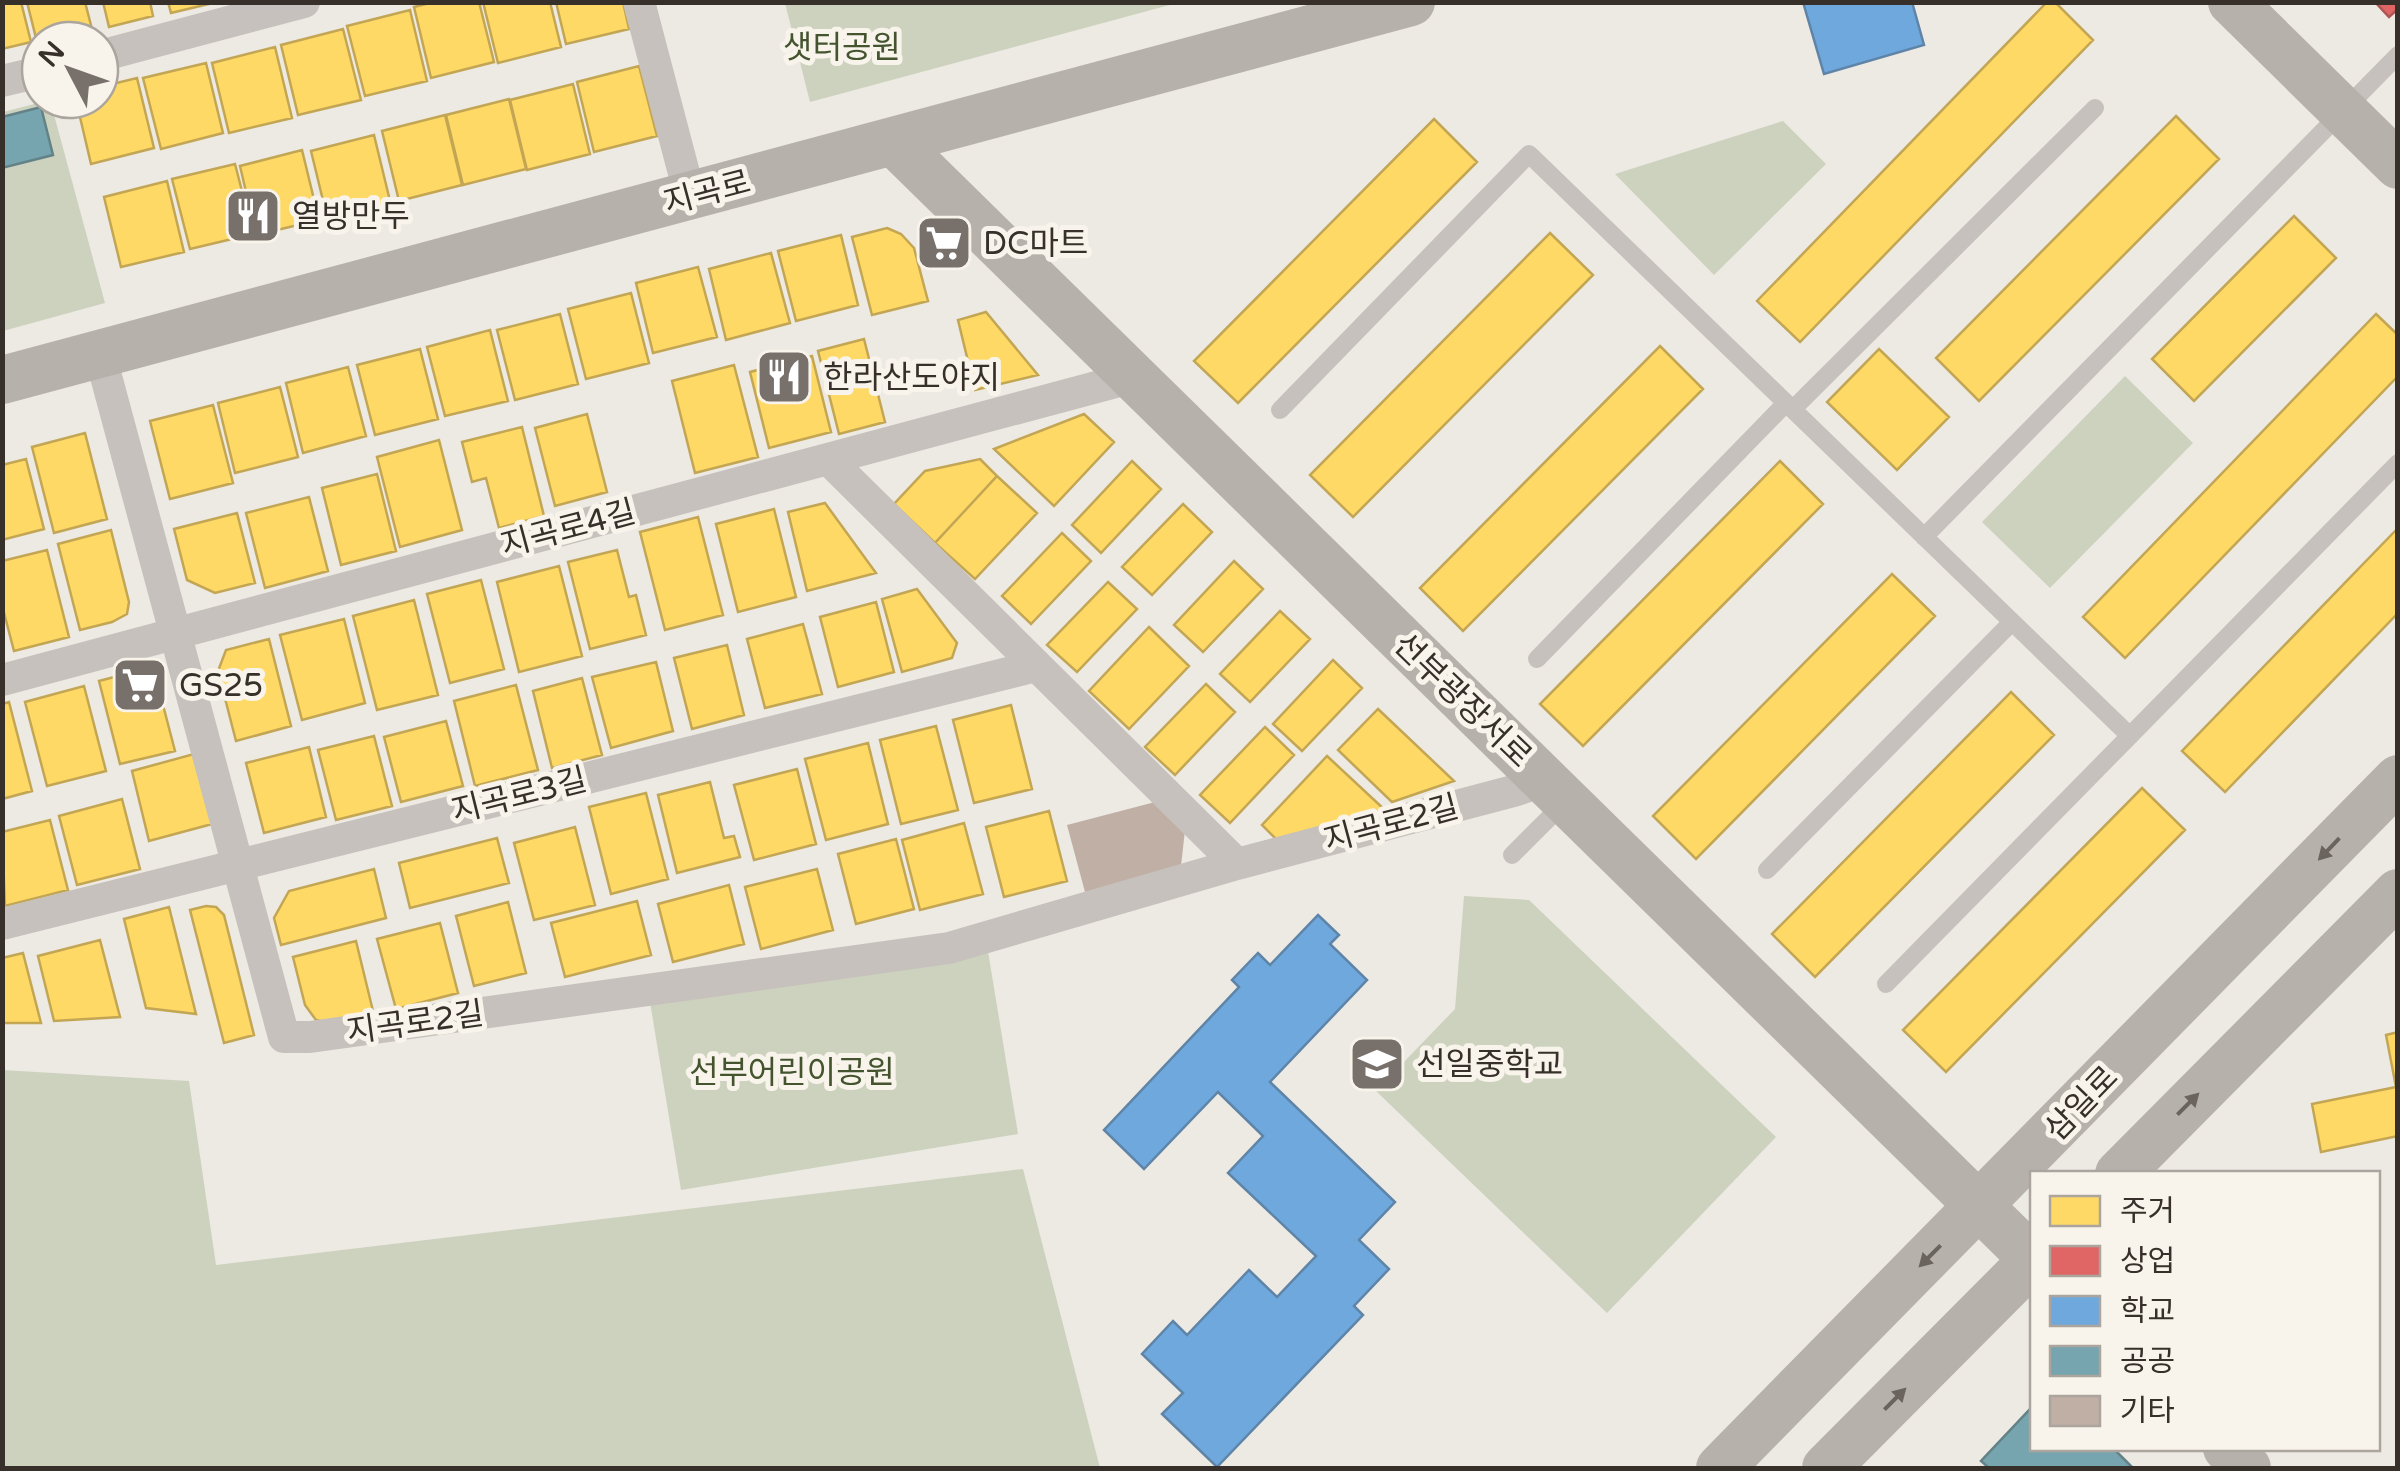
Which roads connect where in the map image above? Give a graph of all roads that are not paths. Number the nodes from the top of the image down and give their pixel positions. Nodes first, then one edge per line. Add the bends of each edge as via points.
1 (304, 2) edge
2 (639, 2) edge
3 (1411, 2) edge
4 (2232, 2) edge
5 (120, 51) edge
6 (2398, 55) edge
7 (2095, 108) dead end
8 (2342, 111) junction
9 (894, 142) junction
10 (2398, 165) edge
11 (690, 196) junction
12 (100, 354) junction
13 (1134, 378) junction
14 (2, 380) edge
15 (1790, 406) junction
16 (1280, 410) dead end
17 (828, 459) junction
18 (2398, 463) edge
19 (1924, 536) junction
20 (2012, 622) junction
21 (175, 634) junction
22 (1537, 659) dead end
23 (1036, 666) junction
24 (2, 680) edge
25 (2130, 736) junction
26 (2398, 779) edge
27 (1555, 791) junction
28 (1512, 855) dead end
29 (1237, 864) junction
30 (238, 865) junction
31 (1767, 870) dead end
32 (2398, 893) edge
33 (2, 924) edge
34 (1886, 984) dead end
35 (2122, 1171) edge
36 (1980, 1206) junction
37 (2030, 1258) edge
38 (2030, 1262) edge
39 (1720, 1468) edge
40 (1826, 1468) edge

1 - 5 street
2 - 11 street
3 - 9 street, 지곡로
4 - 8 street
6 - 8 lane
7 - 15 lane
8 - 10 street
8 - 19 lane
9 - 11 street, 지곡로
9 - 13 street, 선부광장서로
11 - 12 street, 지곡로
12 - 14 street, 지곡로
12 - 21 street, 지곡로2길
13 - 17 street, 지곡로4길
13 - 27 street, 선부광장서로
15 - 16 lane via 1529,154
15 - 19 lane
15 - 22 lane
17 - 21 street, 지곡로4길
17 - 23 street
18 - 25 lane
19 - 20 lane
20 - 25 lane
20 - 31 lane
21 - 24 street, 지곡로4길
21 - 30 street, 지곡로2길
23 - 29 street
23 - 30 street, 지곡로3길
25 - 34 lane
26 -> 36 street, 삼일로
27 - 28 lane
27 - 29 street, 지곡로2길
27 - 36 street, 선부광장서로
29 - 30 street, 지곡로2길 via 950,948 284,1038
30 - 33 street, 지곡로3길
35 -> 32 street
36 - 37 street, 선부광장서로
36 -> 39 street, 삼일로
40 -> 38 street

